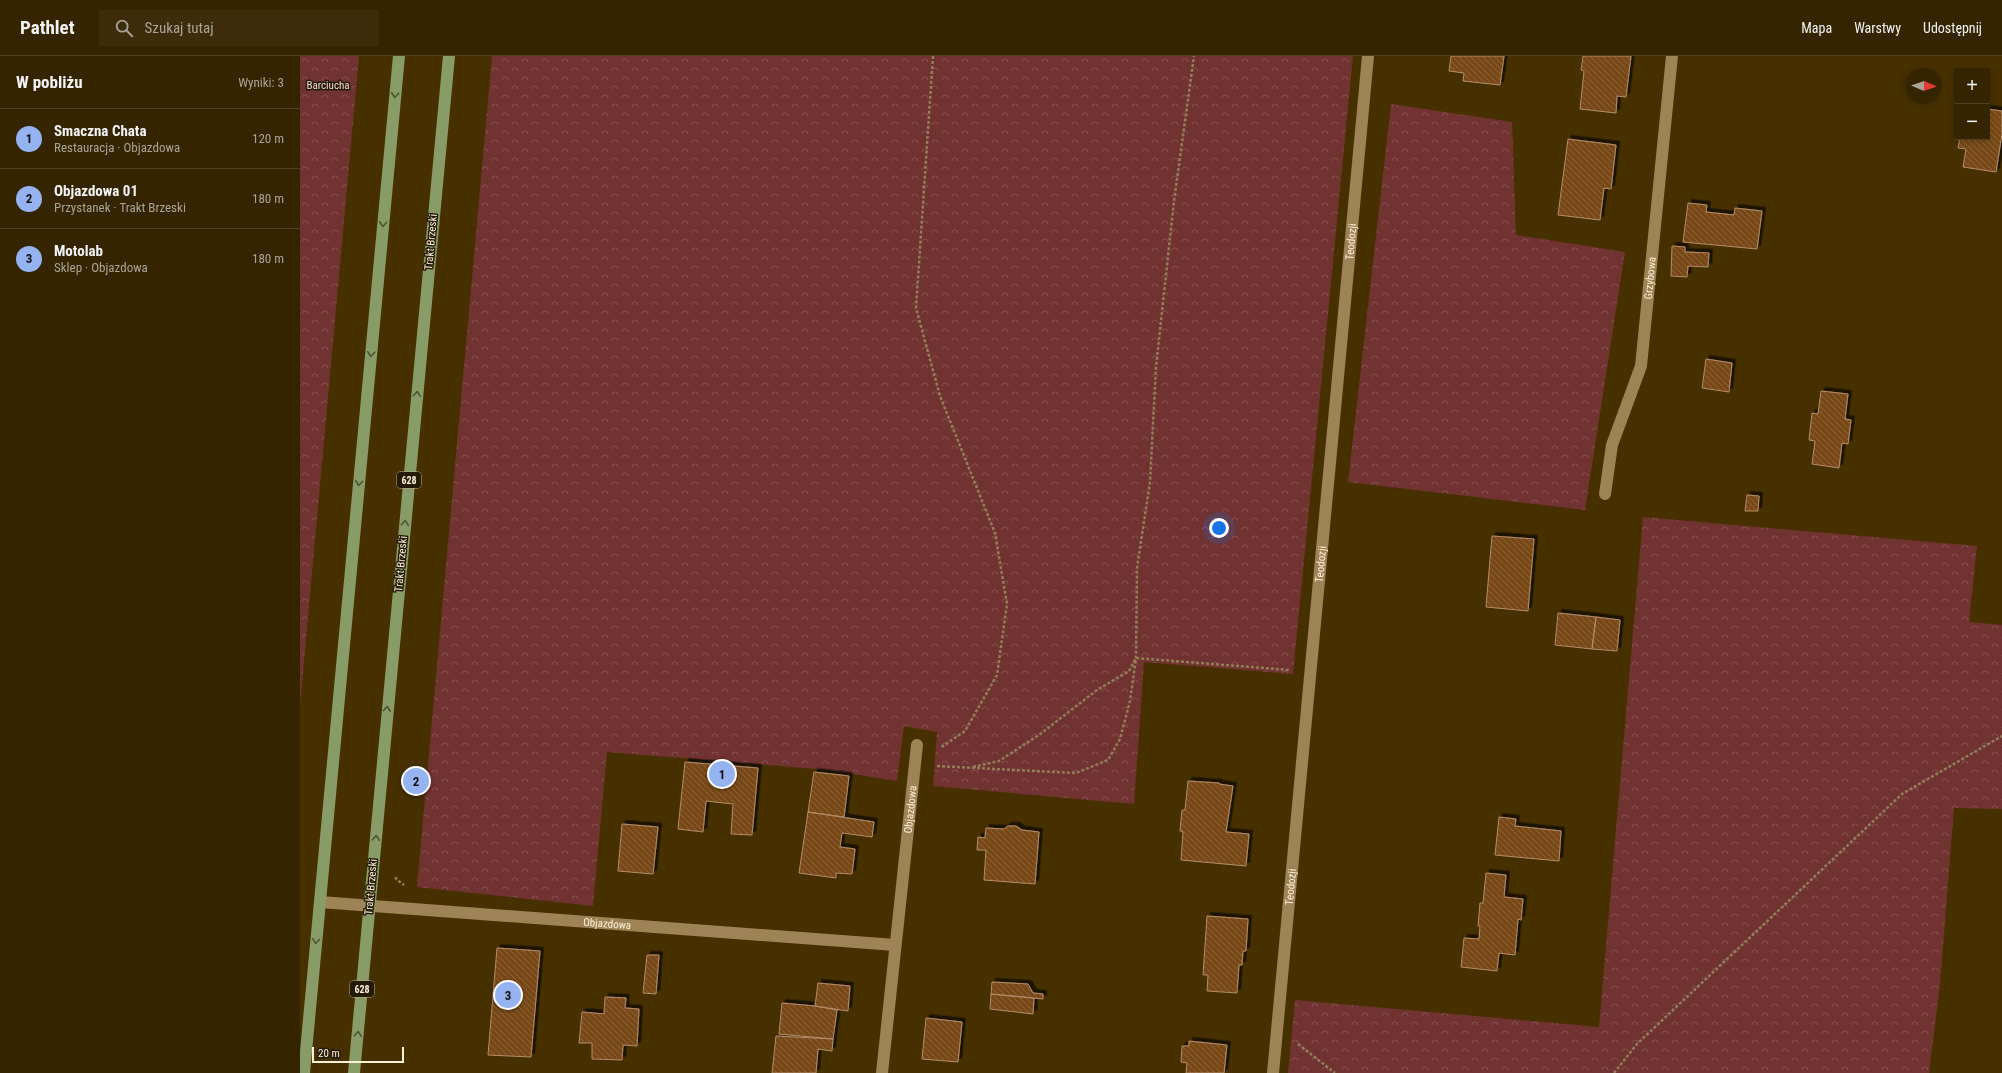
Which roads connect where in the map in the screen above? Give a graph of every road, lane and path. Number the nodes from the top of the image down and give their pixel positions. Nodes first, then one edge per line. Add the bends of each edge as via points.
1 (399, 56) edge
2 (449, 56) edge
3 (933, 56) edge
4 (1194, 56) edge
5 (1368, 56) edge
6 (1672, 56) edge
7 (1605, 494) dead end
8 (1136, 658) junction
9 (1311, 672) junction
10 (2002, 736) edge
11 (917, 745) dead end
12 (914, 765) junction
13 (971, 768) junction
14 (320, 902) junction
15 (370, 905) junction
16 (895, 945) junction
17 (1277, 1029) junction
18 (304, 1073) edge
19 (354, 1073) edge
20 (882, 1073) edge
21 (1273, 1073) edge
22 (1336, 1073) edge
23 (1614, 1073) edge

1 -> 14 main road
15 -> 2 main road, Trakt Brzeski / 628
3 - 12 path via 916,308 940,396 995,533 1006,604 994,681 965,731
4 - 8 path via 1174,201 1156,367 1150,482 1137,568
5 - 9 street, Teodozji
6 - 7 street, Grzybowa via 1641,366 1612,445
8 - 9 path
8 - 13 path via 1129,671 1097,690 1039,735 999,761
8 - 13 path via 1130,701 1120,739 1108,760 1076,773
9 - 17 street, Teodozji
10 - 23 path via 1902,794 1637,1044
11 - 12 street, Objazdowa
12 - 13 path
12 - 16 street, Objazdowa
14 - 15 street, Objazdowa
14 -> 18 main road
15 - 16 street, Objazdowa
19 -> 15 main road, Trakt Brzeski / 628
16 - 20 street, Objazdowa
17 - 21 street, Teodozji
17 - 22 path

